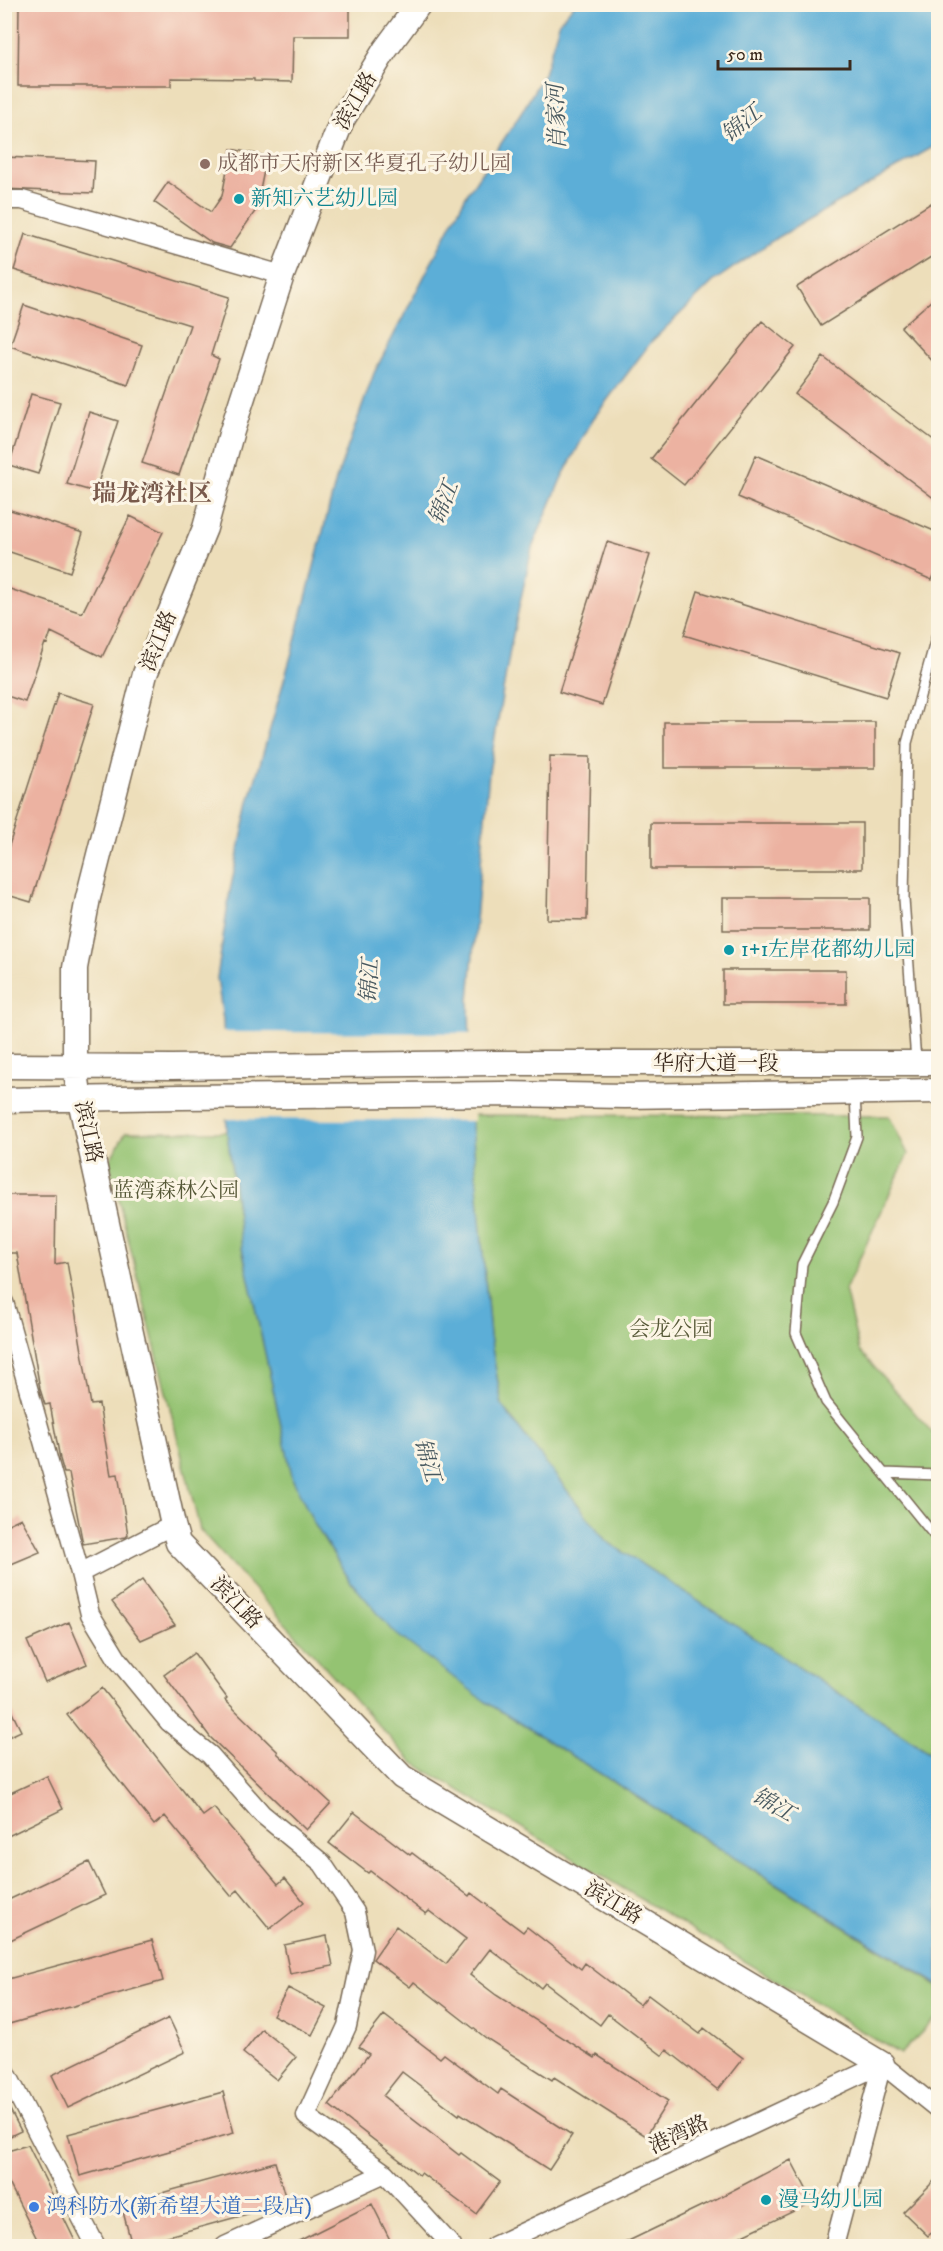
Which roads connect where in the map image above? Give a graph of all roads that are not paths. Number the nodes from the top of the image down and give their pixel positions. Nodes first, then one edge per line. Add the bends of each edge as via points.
1 (419, 4) edge
2 (4, 200) edge
3 (282, 275) junction
4 (939, 631) edge
5 (927, 1063) edge
6 (4, 1066) edge
7 (75, 1066) junction
8 (939, 1091) edge
9 (855, 1092) junction
10 (4, 1100) edge
11 (81, 1100) junction
12 (4, 1302) edge
13 (884, 1473) junction
14 (939, 1475) edge
15 (173, 1525) junction
16 (939, 1540) edge
17 (80, 1573) junction
18 (882, 2064) junction
19 (4, 2068) edge
20 (939, 2109) edge
21 (385, 2172) junction
22 (96, 2247) edge
23 (225, 2247) edge
24 (452, 2247) edge
25 (494, 2247) edge
26 (834, 2247) edge

1 - 3 street, 滨江路 via 342,120
2 - 3 street via 22,200
3 - 7 street, 滨江路 via 205,528 144,674 88,898 75,968
4 - 5 lane via 907,743 904,899
5 - 7 street, 华府大道一段
6 - 7 street
7 - 11 street, 滨江路
8 - 9 street
9 - 11 street
9 - 13 lane via 857,1137 833,1202 801,1264 796,1333 826,1402
10 - 11 street
11 - 15 street, 滨江路
12 - 17 street
13 - 14 lane
13 - 16 lane
15 - 17 street
15 - 18 street, 滨江路 via 178,1543 402,1777
17 - 21 street via 90,1614 118,1660 169,1722 210,1755 262,1814 322,1863 355,1912 363,1950 347,2026 306,2116
18 - 20 street
18 - 25 street, 港湾路
18 - 26 street
19 - 22 street
21 - 23 street
21 - 24 street

